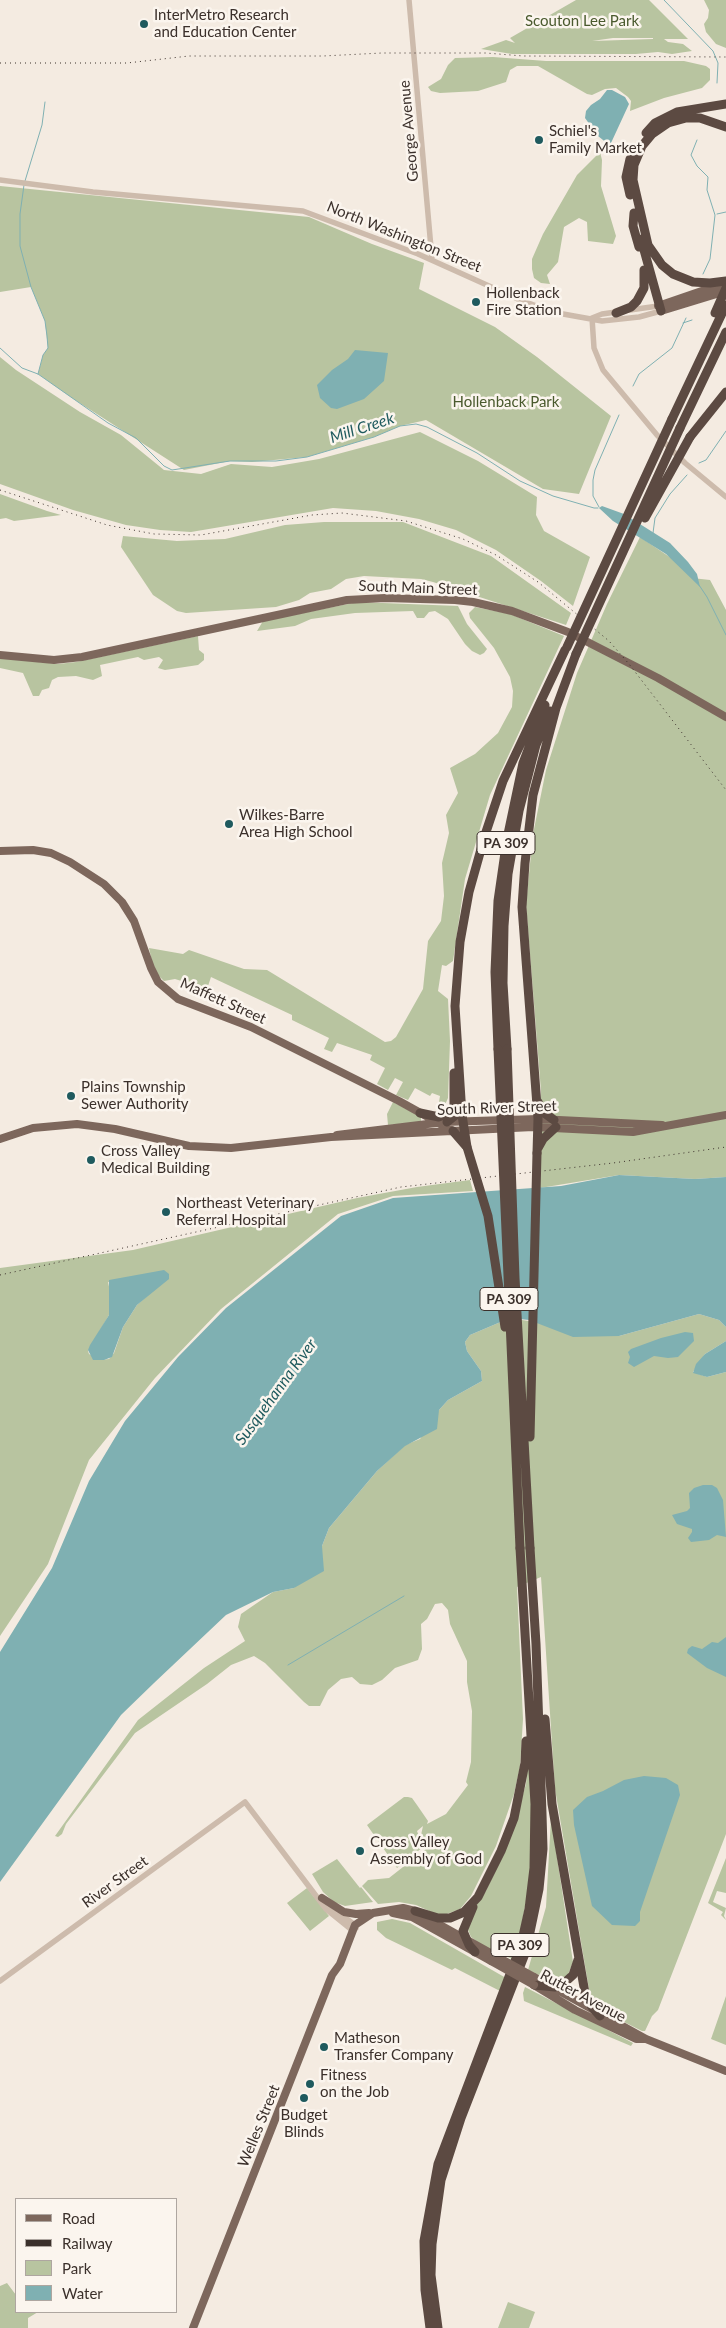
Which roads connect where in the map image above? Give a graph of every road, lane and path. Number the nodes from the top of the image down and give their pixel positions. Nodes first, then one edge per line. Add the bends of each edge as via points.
1 (409, 0) edge
2 (726, 104) edge
3 (726, 127) edge
4 (0, 180) edge
5 (634, 213) junction
6 (648, 245) junction
7 (432, 259) junction
8 (726, 282) edge
9 (726, 290) edge
10 (661, 307) junction
11 (721, 311) edge
12 (616, 313) junction
13 (592, 318) junction
14 (726, 332) edge
15 (726, 392) edge
16 (726, 497) edge
17 (609, 584) junction
18 (566, 648) junction
19 (0, 654) edge
20 (576, 654) junction
21 (726, 717) edge
22 (0, 851) edge
23 (456, 1046) junction
24 (502, 1049) junction
25 (459, 1078) junction
26 (536, 1100) junction
27 (420, 1113) junction
28 (726, 1114) edge
29 (444, 1123) junction
30 (538, 1123) junction
31 (555, 1123) junction
32 (464, 1126) junction
33 (453, 1131) junction
34 (331, 1137) junction
35 (0, 1139) edge
36 (467, 1147) junction
37 (537, 1151) junction
38 (512, 1386) junction
39 (525, 1548) junction
40 (536, 1644) junction
41 (308, 1884) junction
42 (478, 1897) junction
43 (322, 1898) junction
44 (383, 1910) junction
45 (415, 1911) junction
46 (354, 1929) junction
47 (466, 1940) junction
48 (578, 1951) junction
49 (475, 1952) junction
50 (493, 1958) junction
51 (0, 1981) edge
52 (534, 1981) junction
53 (551, 1987) junction
54 (600, 2016) junction
55 (646, 2039) junction
56 (726, 2071) edge
57 (193, 2328) edge
58 (430, 2328) edge
59 (438, 2328) edge

1 - 7 street, George Avenue
2 - 5 highway via 676,112 654,123 634,151 627,171
3 - 6 highway via 706,119 680,119 657,130 642,146 634,165 633,180
4 - 7 street, North Washington Street via 99,193 303,211
5 - 10 highway
5 - 12 highway via 633,226 642,262 644,288 638,301
6 - 8 highway via 662,265 677,276 703,284
6 - 10 highway
7 - 13 street, North Washington Street via 534,306
8 - 10 main road
9 - 10 main road
9 - 11 highway, bridge
10 - 12 street
10 - 13 street, North Washington Street via 615,320
11 - 18 highway, PA 309, bridge via 690,369 677,409
12 - 13 street
13 - 16 street via 594,348 603,370 657,435
14 - 17 highway, PA 309, bridge
15 - 17 highway, bridge via 690,437
17 - 20 highway, PA 309, bridge
18 - 23 highway via 503,781 477,863 460,942 455,1006
18 - 24 highway, PA 309 via 524,763 507,840 498,910 496,972
19 - 21 main road, South Main Street via 47,660 70,659 347,600 455,600 512,611 568,632
20 - 24 highway, PA 309 via 536,745 508,874
20 - 26 highway via 556,708 533,795 525,863 522,907
22 - 27 main road, Maffett Street via 32,850 51,854 104,884 122,902 134,921 158,982 178,998 251,1027
23 - 25 highway
23 - 27 highway via 452,1109 441,1117
24 - 38 highway, PA 309, bridge
24 - 39 highway, PA 309, bridge via 516,1278
25 - 29 highway via 456,1114
25 - 32 highway
26 - 30 highway
26 - 31 highway
27 - 29 main road, Maffett Street
28 - 31 main road, South River Street via 633,1132
29 - 32 main road, South River Street
29 - 33 main road, Maffett Street
29 - 34 main road, South River Street via 346,1132
30 - 31 main road, South River Street
30 - 32 main road, South River Street
30 - 37 highway
31 - 37 highway
32 - 33 main road, South River Street
32 - 36 highway
33 - 34 main road, South River Street
33 - 36 highway
34 - 35 main road, South River Street via 214,1148 77,1124 33,1128
36 - 38 highway, bridge via 488,1216 495,1252
37 - 39 highway, bridge
38 - 39 highway, PA 309, bridge
39 - 40 highway, PA 309
39 - 42 highway via 525,1763 514,1818
39 - 58 highway, PA 309 via 535,1804 534,1868 520,1945 436,2173 424,2241
40 - 48 highway via 552,1804
40 - 59 highway, PA 309 via 543,1849 539,1889 526,1951 441,2180 432,2244
41 - 43 street
41 - 46 street via 326,1909
41 - 51 street, River Street via 244,1802
42 - 45 highway via 464,1912 450,1918
42 - 47 highway via 466,1923
43 - 44 main road via 350,1914
43 - 46 street
44 - 45 main road, Rutter Avenue via 403,1908
44 - 46 main road, Rutter Avenue via 365,1917
45 - 47 main road, Rutter Avenue
46 - 49 main road, Rutter Avenue via 378,1915 401,1913
46 - 57 main road, Welles Street
47 - 49 highway
47 - 50 main road, Rutter Avenue
48 - 53 highway via 573,1975 563,1984
48 - 54 highway via 585,1993
49 - 50 main road, Rutter Avenue
50 - 52 main road, Rutter Avenue, bridge
52 - 53 highway
52 - 55 main road, Rutter Avenue via 575,2010 636,2039
53 - 54 main road, Rutter Avenue
54 - 55 main road, Rutter Avenue
55 - 56 main road, Rutter Avenue

